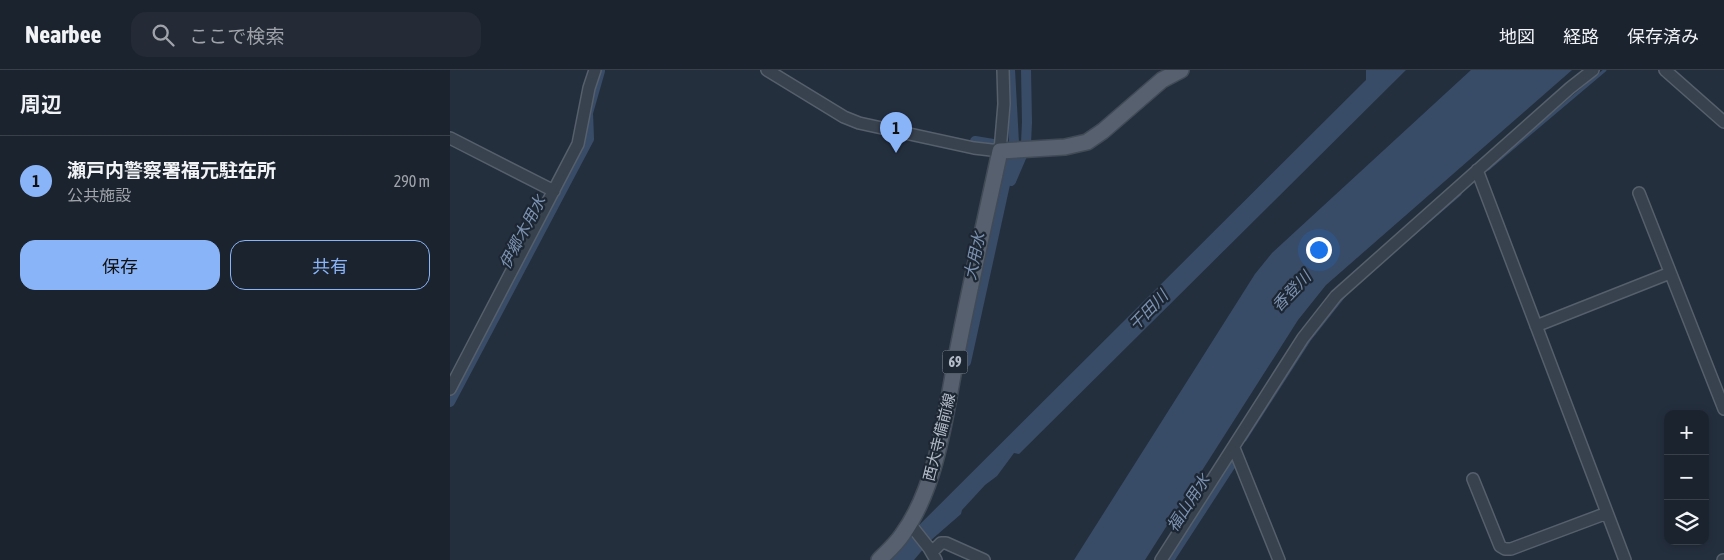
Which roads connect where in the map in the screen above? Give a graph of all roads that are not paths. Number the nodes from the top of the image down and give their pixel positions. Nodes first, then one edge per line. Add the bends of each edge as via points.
1 (595, 70) edge
2 (767, 70) edge
3 (1002, 70) edge
4 (1181, 70) edge
5 (1593, 70) edge
6 (1665, 70) edge
7 (1724, 122) edge
8 (450, 138) edge
9 (1000, 151) junction
10 (1477, 170) junction
11 (554, 191) junction
12 (1639, 193) dead end
13 (1670, 273) junction
14 (1536, 326) junction
15 (450, 389) edge
16 (1724, 409) edge
17 (1234, 448) junction
18 (1473, 479) dead end
19 (1607, 512) junction
20 (912, 526) junction
21 (932, 553) edge
22 (879, 560) edge
23 (984, 560) edge
24 (1161, 560) edge
25 (1279, 560) edge
26 (1625, 560) edge

1 - 11 street via 578,144
2 - 9 street via 859,123
3 - 9 street via 1004,104
4 - 9 main road via 1162,80 1087,142 1065,147
5 - 10 street
6 - 7 street
8 - 11 street
9 - 20 main road, 西大寺備前線 / 69 via 943,429
10 - 14 street
10 - 17 street via 1336,296 1303,338
11 - 15 street
12 - 13 street
13 - 14 street
13 - 16 street
14 - 19 street
17 - 24 street
17 - 25 street
18 - 19 street via 1500,546 1505,549
19 - 26 street
20 - 21 street
20 - 22 main road, 西大寺備前線 / 69
21 - 23 street via 941,543 946,543

